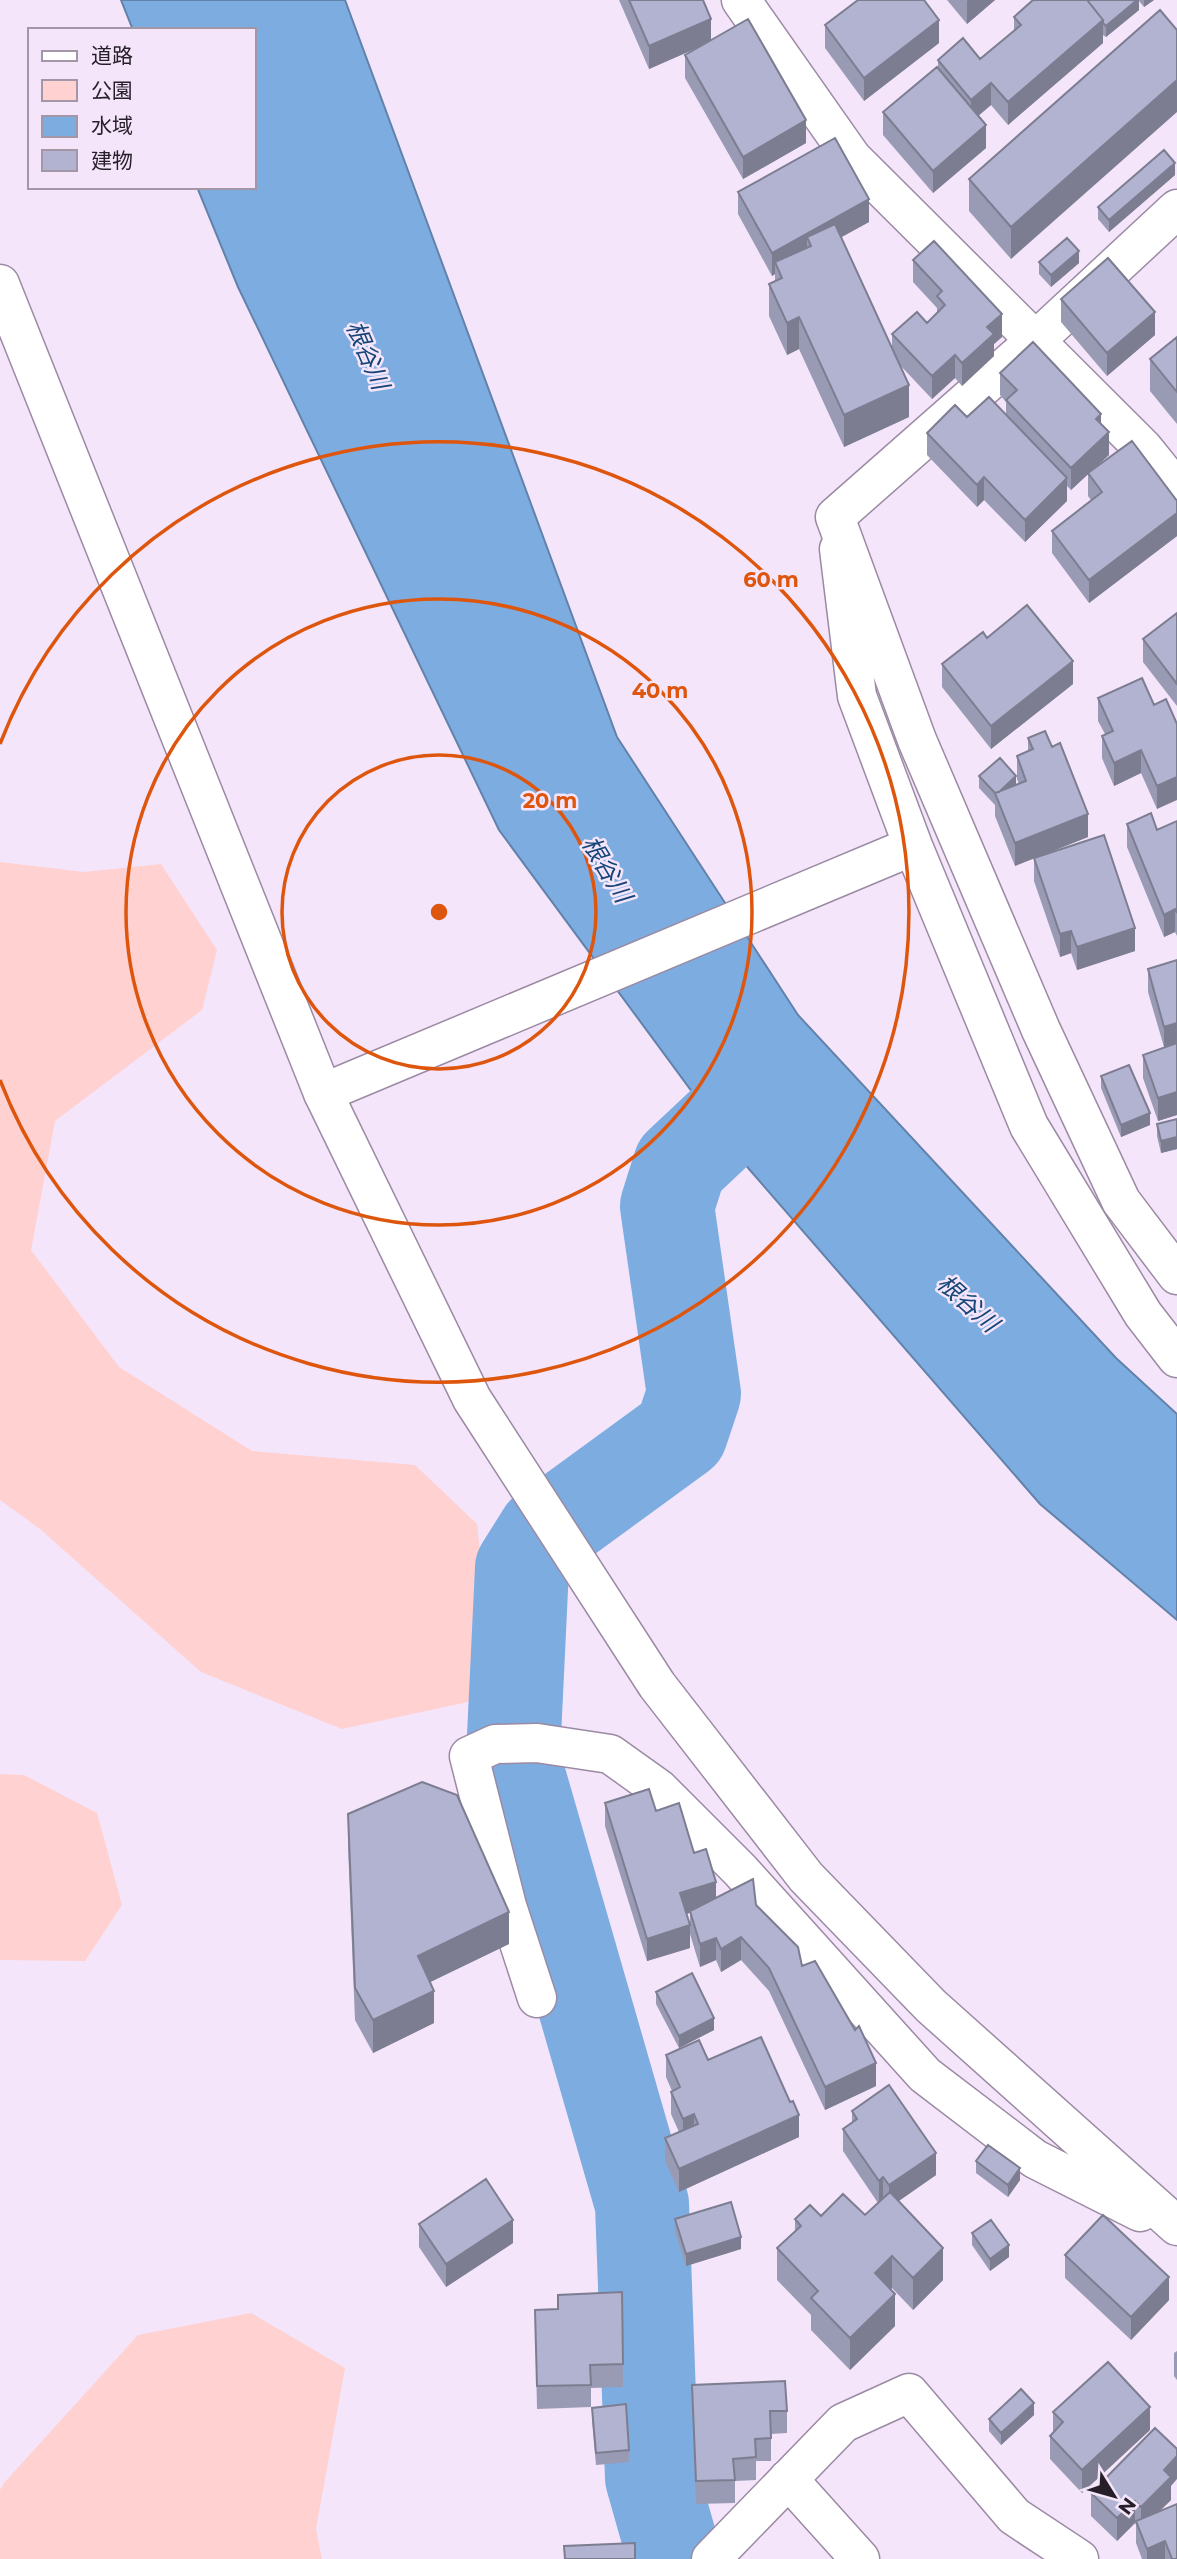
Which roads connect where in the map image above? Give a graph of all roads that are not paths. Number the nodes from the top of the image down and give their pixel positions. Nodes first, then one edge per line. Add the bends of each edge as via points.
1 (741, 0) edge
2 (1177, 209) edge
3 (0, 285) edge
4 (1036, 340) junction
5 (1177, 490) edge
6 (835, 517) junction
7 (913, 846) junction
8 (336, 1088) junction
9 (1177, 1275) edge
10 (1177, 1358) edge
11 (537, 1998) dead end
12 (1177, 2228) edge
13 (788, 2479) junction
14 (711, 2559) edge
15 (860, 2559) edge
16 (1079, 2559) edge

1 - 4 street via 852,158
2 - 4 street
3 - 8 street
4 - 5 street via 1143,448
4 - 6 street
6 - 7 street via 857,696
6 - 9 street via 917,740 1041,1030 1121,1201
7 - 8 street
7 - 10 street via 1029,1126 1143,1314
8 - 12 street via 472,1399 657,1685 806,1877 931,2006
11 - 12 street via 507,1906 468,1756 495,1744 537,1744 610,1754 659,1789 740,1870 925,2075 1035,2159
13 - 14 street
13 - 15 street
13 - 16 street via 843,2423 909,2393 1014,2516

